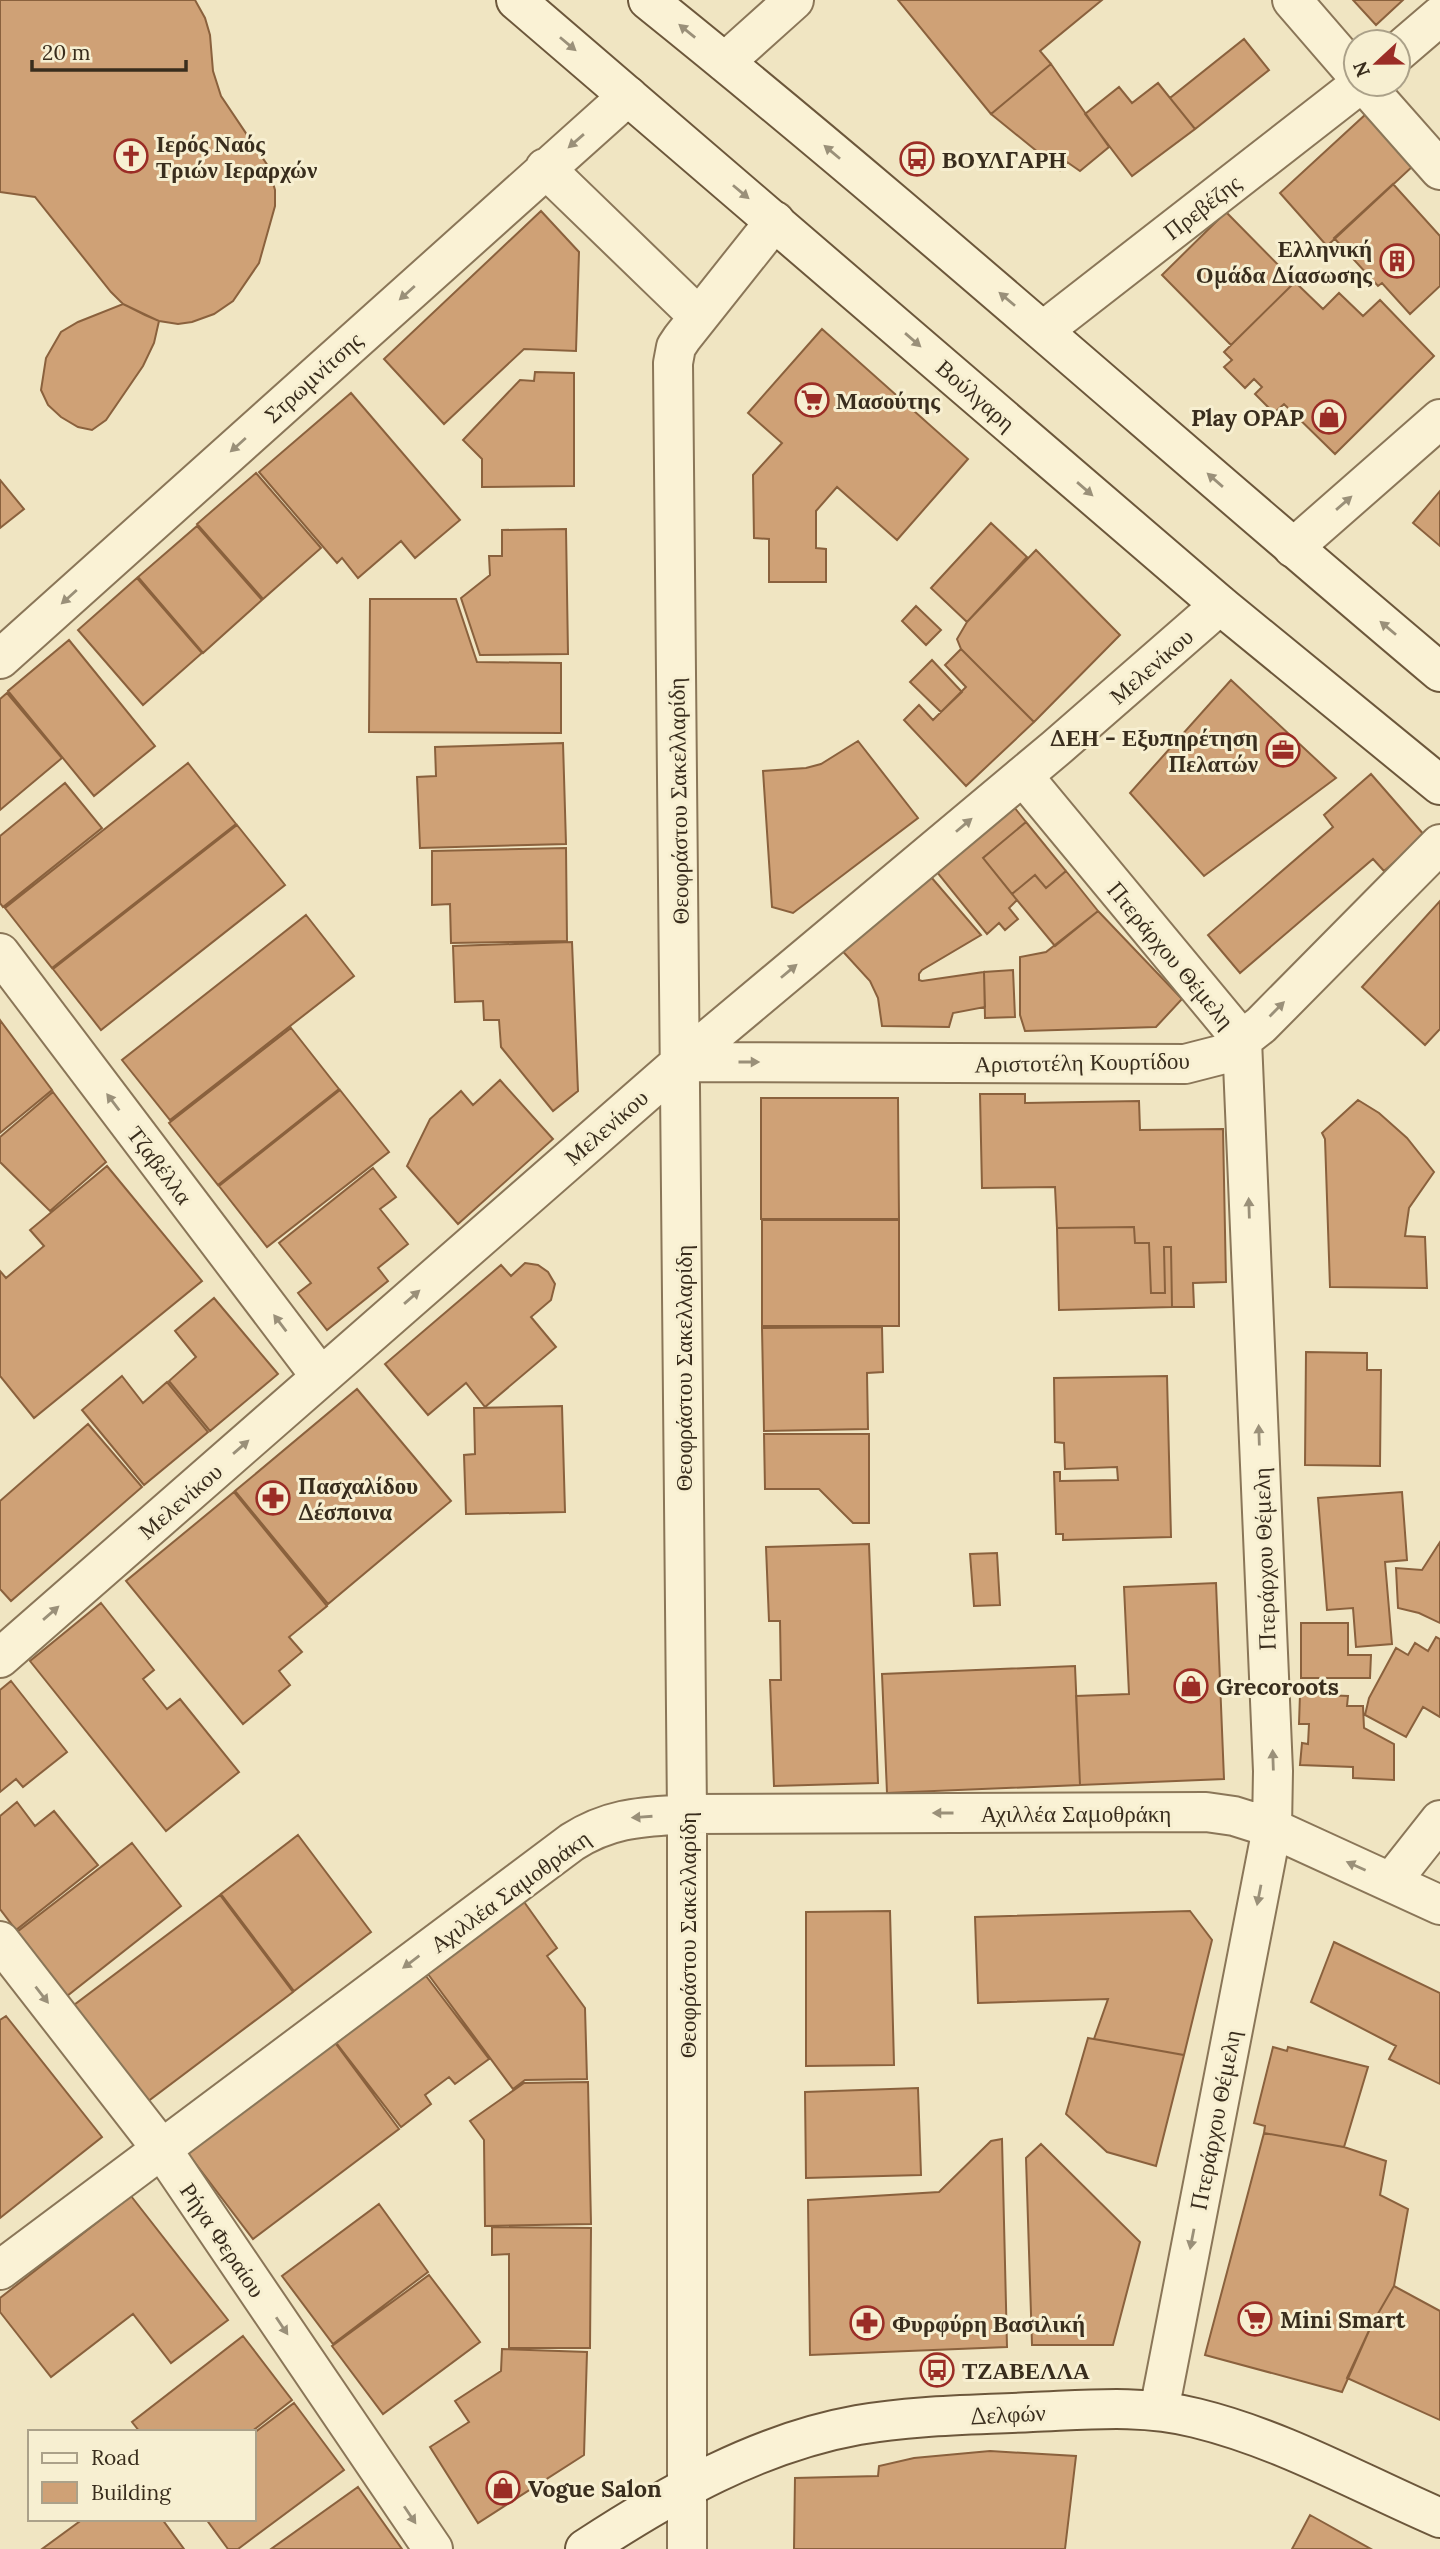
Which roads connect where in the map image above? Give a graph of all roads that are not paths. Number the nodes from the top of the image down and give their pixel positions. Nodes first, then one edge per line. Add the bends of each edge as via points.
1 (516, 0) edge
2 (648, 0) edge
3 (794, 0) edge
4 (1292, 0) edge
5 (1440, 16) edge
6 (1412, 40) edge
7 (1342, 58) edge
8 (725, 62) junction
9 (628, 96) junction
10 (1344, 98) edge
11 (1375, 98) edge
12 (545, 168) junction
13 (1440, 170) edge
14 (775, 221) junction
15 (698, 316) junction
16 (1044, 330) junction
17 (1440, 419) edge
18 (1293, 548) junction
19 (1220, 605) junction
20 (0, 659) edge
21 (1440, 672) edge
22 (1023, 776) junction
23 (1440, 785) edge
24 (1440, 844) edge
25 (0, 953) edge
26 (1242, 1040) junction
27 (681, 1062) junction
28 (321, 1377) junction
29 (0, 1658) edge
30 (687, 1814) junction
31 (1440, 1820) edge
32 (1272, 1828) junction
33 (1391, 1882) junction
34 (1440, 1905) edge
35 (0, 1941) edge
36 (161, 2148) junction
37 (0, 2270) edge
38 (1159, 2411) junction
39 (687, 2486) junction
40 (1440, 2518) edge
41 (433, 2549) edge
42 (585, 2549) edge
43 (687, 2549) edge

1 -> 9 street, Βούλγαρη
8 -> 2 street
3 - 8 street
4 - 7 street
5 - 6 street
16 -> 8 street
9 -> 12 street, Στρωμνίτσης
9 -> 14 street, Βούλγαρη
10 - 16 street, Πρεβέζης
11 - 13 street
12 - 15 street
12 -> 20 street, Στρωμνίτσης
14 - 15 street, Θεοφράστου Σακελλαρίδη
14 -> 19 street, Βούλγαρη
15 - 27 street, Θεοφράστου Σακελλαρίδη via 676,347 673,363
18 -> 16 street
18 -> 17 street
21 -> 18 street
19 - 22 street, Μελενίκου
19 - 23 street, Βούλγαρη
22 - 26 street, Πτεράρχου Θέμελη
27 -> 22 street, Μελενίκου
26 -> 24 street, Αριστοτέλη Κουρτίδου
28 -> 25 street, Τζαβέλλα
27 -> 26 street, Αριστοτέλη Κουρτίδου via 1185,1064 1224,1055
32 -> 26 street, Πτεράρχου Θέμελη
28 -> 27 street, Μελενίκου
27 - 30 street, Θεοφράστου Σακελλαρίδη
29 -> 28 street, Μελενίκου
32 -> 30 street, Αχιλλέα Σαμοθράκη via 1206,1812
30 -> 36 street, Αχιλλέα Σαμοθράκη via 631,1818 590,1830
30 - 39 street, Θεοφράστου Σακελλαρίδη
31 - 33 street
33 -> 32 street, Αχιλλέα Σαμοθράκη
32 -> 38 street, Πτεράρχου Θέμελη
33 - 34 street, Αχιλλέα Σαμοθράκη
35 -> 36 street, Ρήγα Φεραίου
36 - 37 street, Αχιλλέα Σαμοθράκη
36 -> 41 street, Ρήγα Φεραίου
38 - 39 street, Δελφών via 889,2420 822,2433
38 - 40 street, Δελφών via 1223,2425 1271,2442
39 - 42 street, Δελφών
39 - 43 street, Θεοφράστου Σακελλαρίδη

